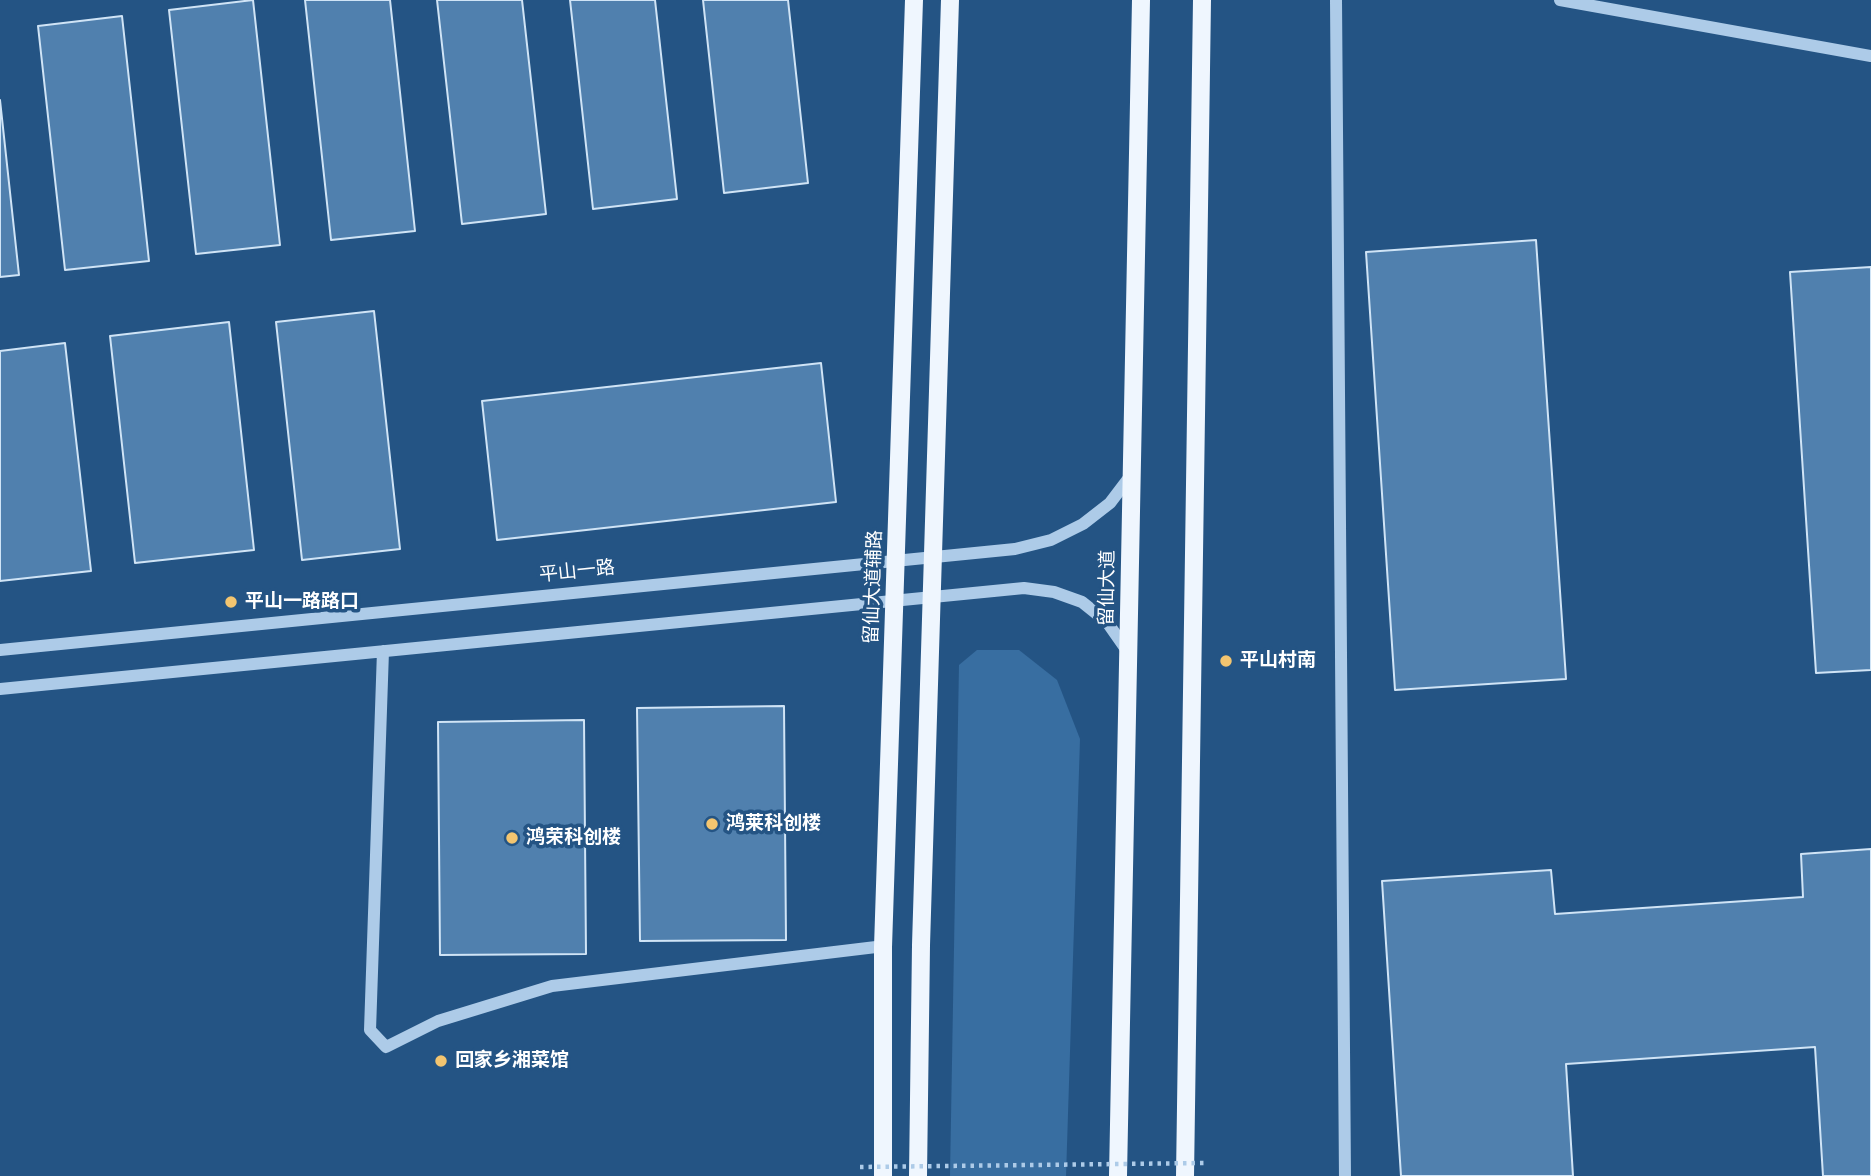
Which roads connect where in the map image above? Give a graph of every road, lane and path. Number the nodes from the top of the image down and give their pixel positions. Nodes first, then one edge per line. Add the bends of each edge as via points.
1 (914, 0) edge
2 (950, 0) edge
3 (1140, 0) edge
4 (1202, 0) edge
5 (1336, 0) edge
6 (1560, 0) edge
7 (1871, 56) edge
8 (1132, 474) junction
9 (933, 557) junction
10 (896, 561) junction
11 (932, 597) junction
12 (895, 601) junction
13 (0, 650) edge
14 (383, 651) junction
15 (1128, 652) junction
16 (0, 689) edge
17 (876, 947) dead end
18 (1204, 1163) dead end
19 (860, 1167) dead end
20 (883, 1176) edge
21 (918, 1176) edge
22 (1118, 1176) edge
23 (1185, 1176) edge
24 (1345, 1176) edge

1 - 10 main road, 留仙大道辅路
2 - 9 main road
3 - 8 main road, 留仙大道
4 - 23 main road
5 - 24 street
6 - 7 street
8 - 9 street, 平山一路 via 1110,503 1051,540 1015,549
8 - 15 main road, 留仙大道
9 - 10 street, 平山一路
9 - 11 main road
10 - 12 main road, 留仙大道辅路
10 - 13 street, 平山一路
11 - 12 street
11 - 15 street via 1024,589 1054,592 1082,602 1107,622
11 - 21 main road
12 - 14 street
12 - 20 main road, 留仙大道辅路 via 883,947
14 - 16 street
14 - 17 street via 370,1030 386,1048 438,1021 552,986
15 - 22 main road, 留仙大道
18 - 19 path, bridge

